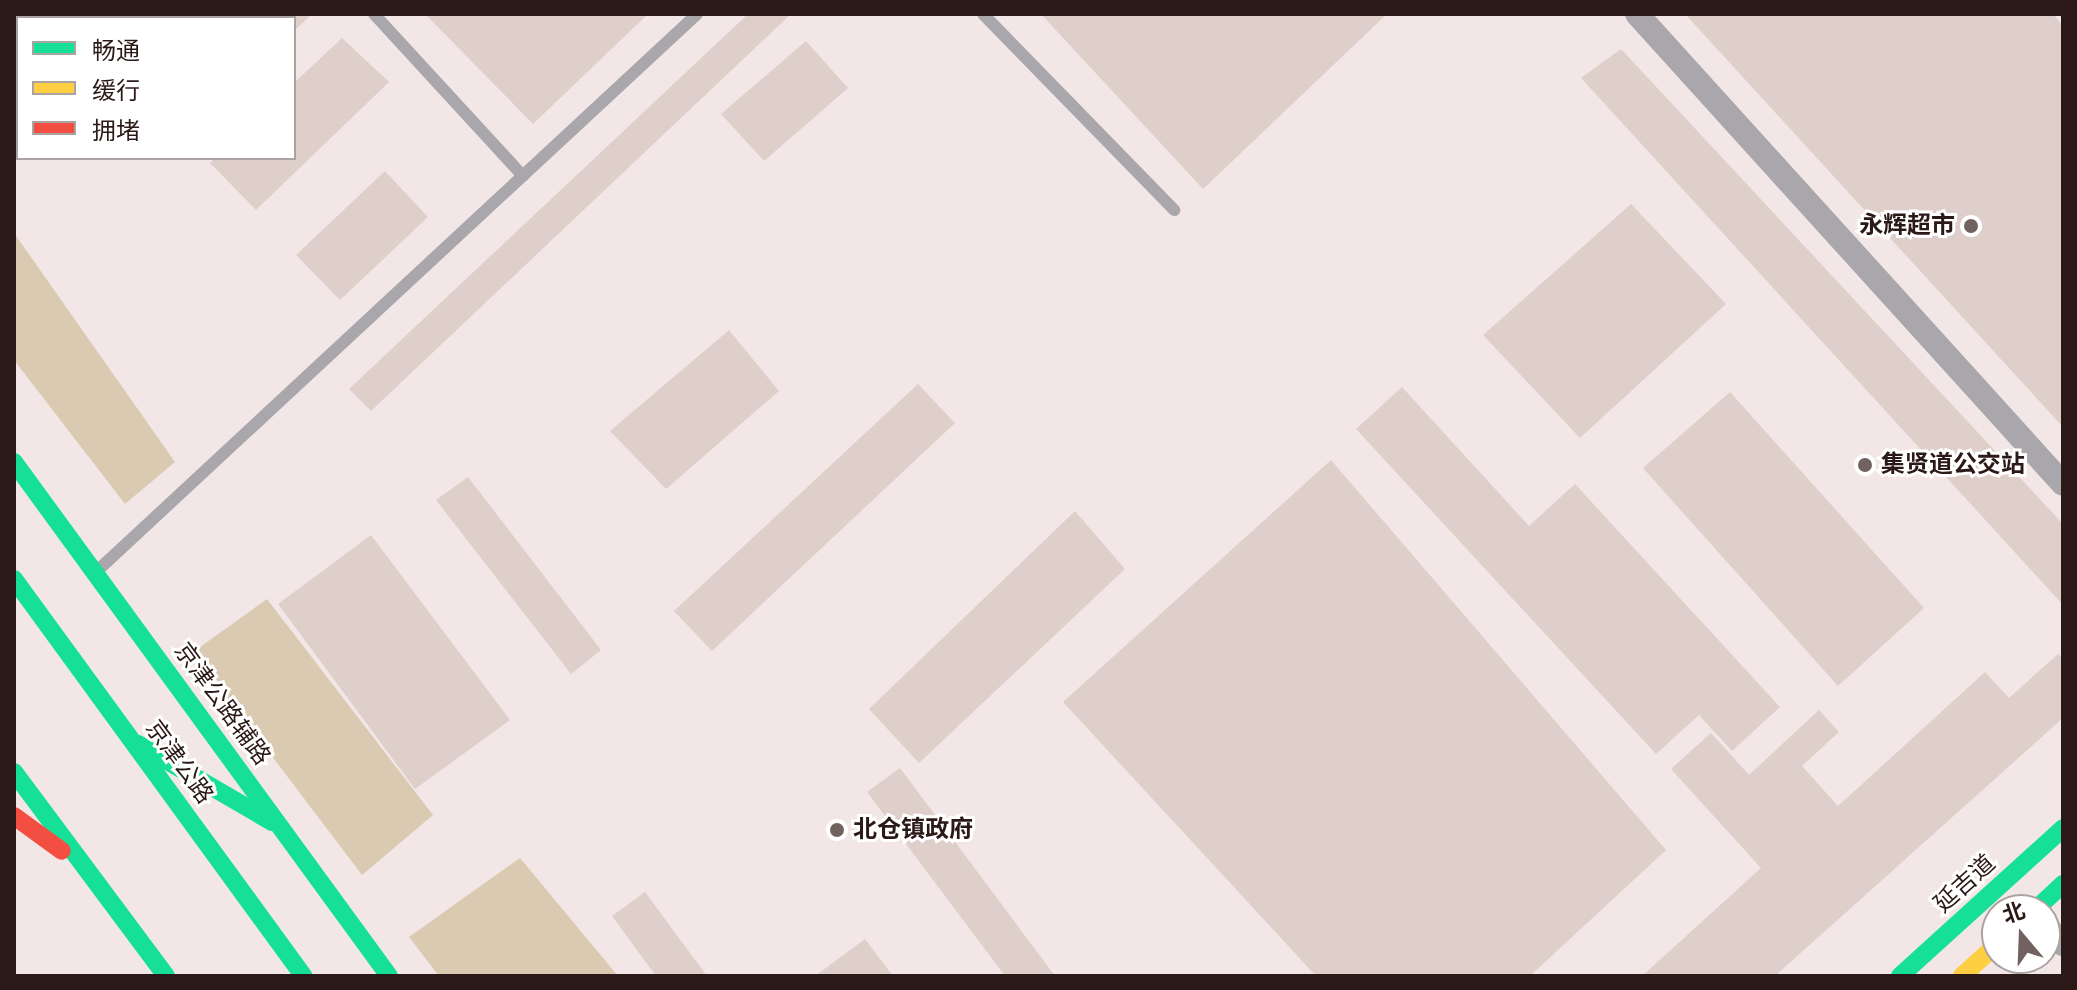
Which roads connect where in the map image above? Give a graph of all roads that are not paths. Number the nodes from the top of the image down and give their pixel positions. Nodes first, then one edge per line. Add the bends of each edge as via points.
1 (374, 14) edge
2 (697, 14) edge
3 (983, 14) edge
4 (1637, 14) edge
5 (523, 176) junction
6 (1174, 210) dead end
7 (14, 462) edge
8 (2063, 484) edge
9 (97, 571) junction
10 (14, 579) edge
11 (136, 742) junction
12 (14, 772) edge
13 (14, 816) edge
14 (279, 826) junction
15 (2063, 828) edge
16 (81, 865) junction
17 (2004, 881) junction
18 (2017, 894) edge
19 (1981, 959) edge
20 (166, 976) edge
21 (303, 976) edge
22 (389, 976) edge
23 (1900, 976) edge
24 (1962, 976) edge

1 - 5 lane
2 - 5 lane
3 - 6 lane
4 - 8 street
5 - 9 lane
7 - 9 main road, 京津公路辅路
9 - 14 main road, 京津公路辅路
10 - 11 main road, 京津公路
11 - 14 main road
11 - 21 main road, 京津公路
12 - 16 main road
13 - 16 main road
14 - 22 main road, 京津公路辅路
15 - 17 main road, 延吉道
16 - 20 main road
17 - 18 street
17 - 23 main road, 延吉道
19 - 24 main road

